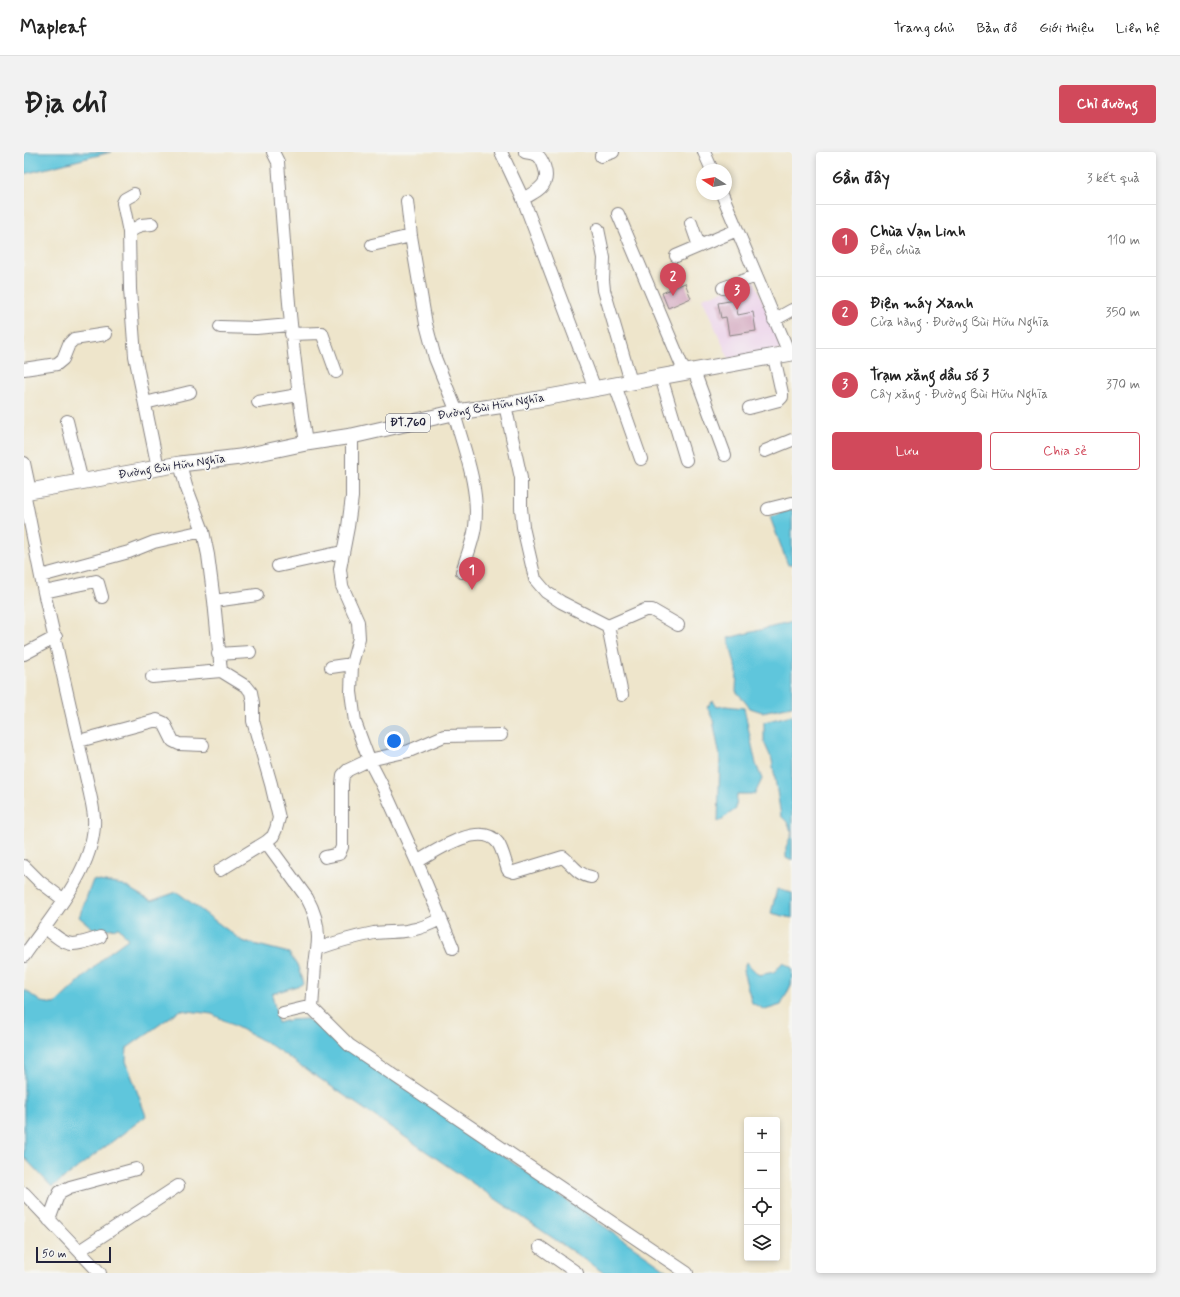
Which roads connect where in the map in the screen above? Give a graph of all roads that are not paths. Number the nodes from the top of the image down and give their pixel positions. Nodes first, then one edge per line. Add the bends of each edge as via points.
1 (273, 152) edge
2 (502, 152) edge
3 (525, 152) edge
4 (613, 152) edge
5 (704, 152) edge
6 (601, 156) dead end
7 (709, 164) edge
8 (134, 194) dead end
9 (523, 199) junction
10 (724, 200) edge
11 (407, 201) dead end
12 (618, 214) dead end
13 (691, 222) dead end
14 (152, 224) dead end
15 (598, 229) dead end
16 (737, 230) junction
17 (129, 232) junction
18 (411, 236) junction
19 (372, 245) dead end
20 (699, 246) junction
21 (676, 256) dead end
22 (756, 276) junction
23 (723, 288) dead end
24 (792, 310) edge
25 (774, 320) junction
26 (220, 327) dead end
27 (291, 330) junction
28 (106, 334) dead end
29 (785, 354) edge
30 (24, 369) edge
31 (336, 372) dead end
32 (690, 372) junction
33 (661, 377) junction
34 (631, 382) junction
35 (615, 385) junction
36 (596, 389) junction
37 (190, 392) dead end
38 (298, 395) junction
39 (258, 402) dead end
40 (145, 403) junction
41 (505, 405) junction
42 (749, 408) dead end
43 (455, 413) junction
44 (67, 421) dead end
45 (352, 436) junction
46 (792, 440) edge
47 (306, 443) junction
48 (765, 451) dead end
49 (725, 455) dead end
50 (641, 459) dead end
51 (686, 460) dead end
52 (24, 463) edge
53 (180, 464) junction
54 (158, 468) junction
55 (82, 482) junction
56 (26, 492) edge
57 (792, 503) edge
58 (768, 509) dead end
59 (203, 531) junction
60 (342, 552) junction
61 (278, 566) dead end
62 (462, 572) dead end
63 (41, 576) junction
64 (44, 592) junction
65 (256, 594) dead end
66 (102, 597) dead end
67 (214, 601) junction
68 (678, 625) dead end
69 (608, 626) junction
70 (56, 637) junction
71 (250, 652) dead end
72 (24, 654) edge
73 (218, 654) junction
74 (352, 664) junction
75 (331, 667) dead end
76 (221, 671) junction
77 (152, 677) dead end
78 (622, 695) dead end
79 (501, 735) dead end
80 (79, 741) junction
81 (203, 745) dead end
82 (369, 760) junction
83 (266, 842) junction
84 (325, 857) dead end
85 (417, 862) junction
86 (24, 866) edge
87 (220, 870) dead end
88 (591, 877) dead end
89 (64, 900) junction
90 (440, 919) junction
91 (44, 927) junction
92 (100, 937) dead end
93 (453, 948) dead end
94 (317, 949) junction
95 (24, 956) edge
96 (312, 1008) junction
97 (283, 1013) dead end
98 (136, 1169) dead end
99 (178, 1186) dead end
100 (24, 1193) edge
101 (50, 1220) junction
102 (540, 1247) dead end
103 (79, 1251) junction
104 (100, 1273) edge
105 (577, 1273) edge
106 (687, 1273) edge

1 - 27 street via 278,162
2 - 9 street
3 - 9 street via 536,154 546,172 545,182 540,188
4 - 6 street
5 - 7 street
8 - 17 street via 123,203
9 - 36 street
10 - 16 street
11 - 18 street
12 - 32 street
13 - 20 street
14 - 17 street via 141,225
15 - 34 street via 604,258 604,290
16 - 20 street
16 - 22 street
17 - 40 street via 135,349
18 - 19 street
18 - 43 street via 430,342
20 - 21 street
22 - 23 street
22 - 25 street
24 - 25 street
25 - 29 street
26 - 27 street
27 - 31 street via 322,334
27 - 38 street
28 - 30 street via 74,339 63,359 57,364
29 - 32 main road, Đường Bùi Hữu Nghĩa / ĐT.760
29 - 42 street via 782,397
32 - 33 main road, Đường Bùi Hữu Nghĩa / ĐT.760
32 - 49 street
33 - 34 main road, Đường Bùi Hữu Nghĩa / ĐT.760
33 - 51 street
34 - 35 main road, Đường Bùi Hữu Nghĩa / ĐT.760
35 - 36 main road, Đường Bùi Hữu Nghĩa / ĐT.760
35 - 50 street
36 - 41 main road, Đường Bùi Hữu Nghĩa / ĐT.760
37 - 40 street
38 - 39 street
38 - 47 street
40 - 54 street
41 - 43 main road, Đường Bùi Hữu Nghĩa / ĐT.760
41 - 69 street via 521,478 523,527 535,579 546,592 561,602
43 - 45 main road, Đường Bùi Hữu Nghĩa / ĐT.760
43 - 62 street via 475,486 475,529
44 - 55 street
45 - 47 main road, Đường Bùi Hữu Nghĩa / ĐT.760
45 - 60 street via 352,498
46 - 48 street
47 - 53 main road, Đường Bùi Hữu Nghĩa / ĐT.760 via 240,457
52 - 56 street
53 - 54 main road, Đường Bùi Hữu Nghĩa / ĐT.760
53 - 59 street
54 - 55 main road, Đường Bùi Hữu Nghĩa / ĐT.760
55 - 56 main road, Đường Bùi Hữu Nghĩa / ĐT.760
56 - 63 street
57 - 58 street
59 - 63 street via 154,542 95,562
59 - 67 street
60 - 61 street
60 - 74 street via 342,586 358,622 359,638
63 - 64 street
64 - 66 street via 96,581
64 - 70 street
65 - 67 street
67 - 73 street
68 - 69 street via 652,610 645,610
69 - 78 street
70 - 72 street
70 - 80 street
71 - 73 street
73 - 76 street
74 - 75 street
74 - 82 street via 351,692 355,722
76 - 77 street
76 - 83 street via 251,692 253,721 279,818 273,836
79 - 82 street via 444,736 408,751
80 - 81 street via 157,720 164,723 173,741 179,744
80 - 89 street via 94,824 88,855
82 - 84 street via 343,775 342,847 339,854
82 - 85 street
83 - 87 street
83 - 94 street via 313,908 319,938
85 - 88 street via 463,838 478,835 489,836 498,844 508,870 514,872 563,857 583,876
85 - 90 street
86 - 89 street
89 - 91 street
90 - 93 street
90 - 94 street via 410,931 365,935
91 - 92 street via 64,943 74,945
91 - 95 street
94 - 96 street
96 - 97 street
96 - 106 street via 349,1045
98 - 101 street via 60,1192
99 - 103 street
100 - 101 street
101 - 103 street
102 - 105 street
103 - 104 street

